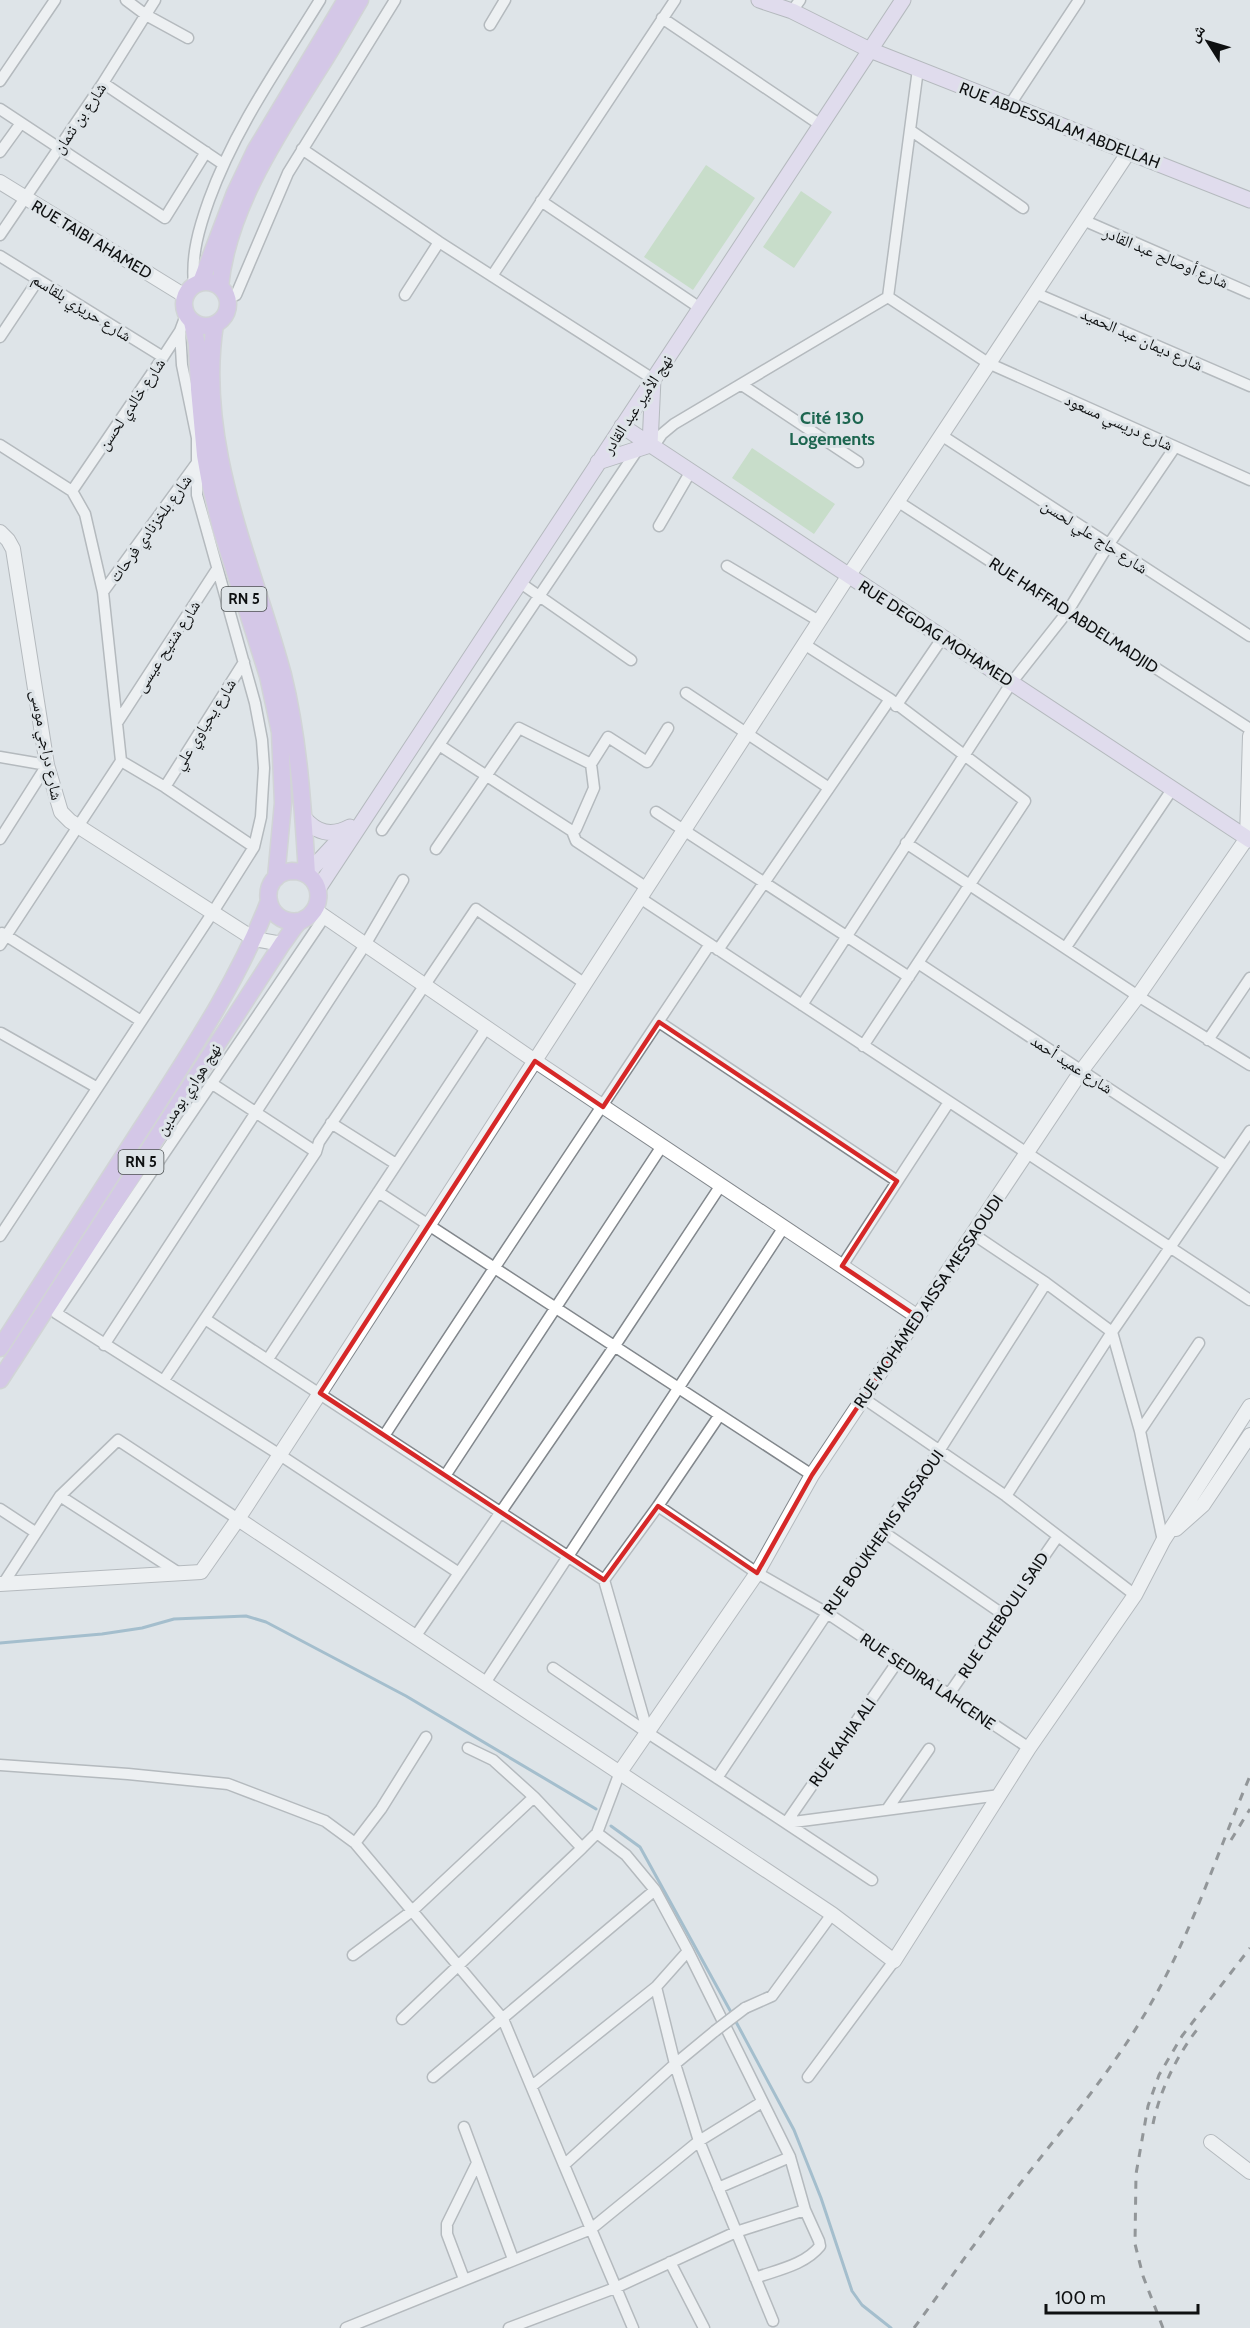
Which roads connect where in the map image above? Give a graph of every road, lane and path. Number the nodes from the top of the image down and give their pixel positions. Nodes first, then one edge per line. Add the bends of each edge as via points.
1 (55, 0) edge
2 (126, 0) edge
3 (156, 0) edge
4 (320, 0) edge
5 (346, 0) edge
6 (360, 0) edge
7 (395, 0) edge
8 (505, 0) edge
9 (675, 0) edge
10 (759, 0) edge
11 (903, 0) edge
12 (1078, 0) edge
13 (796, 6) edge
14 (146, 15) junction
15 (662, 18) junction
16 (490, 25) dead end
17 (188, 39) dead end
18 (295, 40) junction
19 (870, 50) junction
20 (319, 55) junction
21 (918, 69) junction
22 (0, 81) edge
23 (103, 83) junction
24 (1009, 106) junction
25 (0, 108) edge
26 (21, 123) junction
27 (822, 126) junction
28 (910, 130) junction
29 (58, 148) junction
30 (302, 149) junction
31 (0, 152) edge
32 (206, 152) junction
33 (1128, 153) junction
34 (223, 164) junction
35 (0, 182) edge
36 (25, 198) junction
37 (1250, 200) edge
38 (541, 201) junction
39 (1023, 208) dead end
40 (1083, 220) junction
41 (0, 235) edge
42 (439, 242) junction
43 (0, 256) edge
44 (492, 276) junction
45 (38, 280) junction
46 (193, 288) junction
47 (224, 292) junction
48 (1035, 292) junction
49 (1250, 293) edge
50 (405, 295) dead end
51 (888, 297) junction
52 (700, 308) junction
53 (186, 323) junction
54 (215, 324) junction
55 (0, 336) edge
56 (164, 357) junction
57 (988, 363) junction
58 (653, 379) junction
59 (742, 385) junction
60 (1250, 386) edge
61 (622, 426) junction
62 (941, 435) junction
63 (0, 445) edge
64 (647, 447) junction
65 (1175, 447) junction
66 (598, 462) junction
67 (858, 462) dead end
68 (196, 464) junction
69 (691, 471) junction
70 (1250, 480) edge
71 (72, 491) junction
72 (897, 501) junction
73 (660, 526) dead end
74 (0, 532) edge
75 (1109, 544) junction
76 (727, 566) dead end
77 (217, 569) junction
78 (849, 575) junction
79 (519, 582) junction
80 (103, 592) junction
81 (539, 596) junction
82 (1068, 611) junction
83 (819, 621) junction
84 (1250, 636) edge
85 (943, 637) junction
86 (804, 644) junction
87 (631, 660) dead end
88 (244, 662) junction
89 (1012, 682) junction
90 (686, 693) dead end
91 (893, 702) junction
92 (117, 723) junction
93 (668, 728) dead end
94 (1250, 729) edge
95 (747, 732) junction
96 (1250, 736) edge
97 (439, 745) junction
98 (964, 756) junction
99 (0, 757) edge
100 (121, 761) junction
101 (591, 764) junction
102 (47, 765) junction
103 (487, 776) junction
104 (165, 788) junction
105 (829, 788) junction
106 (1173, 788) junction
107 (370, 807) junction
108 (656, 812) dead end
109 (304, 818) junction
110 (78, 826) junction
111 (353, 826) junction
112 (685, 829) junction
113 (382, 830) dead end
114 (572, 831) junction
115 (0, 839) edge
116 (1248, 839) edge
117 (906, 843) junction
118 (254, 847) junction
119 (436, 849) dead end
120 (307, 874) junction
121 (276, 878) junction
122 (403, 880) dead end
123 (765, 882) junction
124 (969, 886) junction
125 (318, 889) junction
126 (643, 893) junction
127 (269, 901) junction
128 (213, 912) junction
129 (320, 913) junction
130 (300, 921) junction
131 (847, 936) junction
132 (2, 937) edge
133 (254, 939) junction
134 (282, 944) junction
135 (365, 945) junction
136 (714, 947) junction
137 (1066, 947) junction
138 (918, 963) junction
139 (909, 977) junction
140 (1250, 978) edge
141 (584, 983) junction
142 (425, 985) junction
143 (1138, 996) junction
144 (802, 1005) junction
145 (141, 1021) junction
146 (659, 1022) junction
147 (487, 1028) junction
148 (1, 1033) edge
149 (1208, 1040) junction
150 (863, 1046) junction
151 (535, 1061) junction
152 (1250, 1065) edge
153 (1082, 1070) junction
154 (211, 1083) junction
155 (96, 1087) junction
156 (949, 1102) junction
157 (603, 1107) junction
158 (256, 1112) junction
159 (332, 1123) junction
160 (1250, 1131) edge
161 (662, 1146) junction
162 (316, 1152) junction
163 (1026, 1153) junction
164 (396, 1164) junction
165 (1226, 1166) junction
166 (897, 1181) junction
167 (721, 1185) junction
168 (378, 1192) junction
169 (428, 1226) junction
170 (784, 1227) junction
171 (973, 1234) junction
172 (0, 1236) edge
173 (1170, 1247) junction
174 (842, 1266) junction
175 (493, 1268) junction
176 (1046, 1283) junction
177 (1250, 1300) edge
178 (556, 1309) junction
179 (56, 1313) junction
180 (918, 1317) junction
181 (205, 1319) junction
182 (18, 1320) junction
183 (34, 1329) junction
184 (1113, 1332) junction
185 (1199, 1343) dead end
186 (104, 1345) junction
187 (614, 1347) junction
188 (0, 1348) edge
189 (268, 1359) junction
190 (0, 1380) edge
191 (164, 1380) junction
192 (678, 1389) junction
193 (320, 1393) junction
194 (863, 1398) junction
195 (1250, 1406) edge
196 (719, 1416) junction
197 (1140, 1431) junction
198 (1250, 1435) edge
199 (384, 1436) junction
200 (939, 1451) junction
201 (280, 1455) junction
202 (812, 1475) junction
203 (445, 1476) junction
204 (60, 1496) junction
205 (1006, 1496) junction
206 (658, 1506) junction
207 (0, 1509) edge
208 (500, 1512) junction
209 (238, 1520) junction
210 (882, 1531) junction
211 (35, 1532) junction
212 (1058, 1536) junction
213 (1163, 1541) junction
214 (568, 1558) junction
215 (178, 1573) junction
216 (459, 1573) junction
217 (757, 1573) junction
218 (604, 1580) junction
219 (1, 1584) edge
220 (1135, 1594) junction
221 (827, 1613) junction
222 (1005, 1615) junction
223 (415, 1637) junction
224 (898, 1661) junction
225 (553, 1668) dead end
226 (485, 1683) junction
227 (949, 1694) junction
228 (648, 1733) junction
229 (426, 1737) dead end
230 (468, 1748) dead end
231 (1029, 1748) junction
232 (929, 1749) dead end
233 (0, 1765) edge
234 (620, 1772) junction
235 (717, 1778) junction
236 (1000, 1795) junction
237 (534, 1797) junction
238 (888, 1808) junction
239 (786, 1823) junction
240 (597, 1833) junction
241 (355, 1843) junction
242 (582, 1848) junction
243 (872, 1880) dead end
244 (655, 1890) junction
245 (412, 1911) junction
246 (832, 1914) junction
247 (688, 1951) junction
248 (353, 1955) dead end
249 (894, 1961) junction
250 (459, 1966) junction
251 (656, 1987) junction
252 (402, 2019) dead end
253 (503, 2019) junction
254 (675, 2064) junction
255 (433, 2077) dead end
256 (808, 2077) dead end
257 (532, 2086) junction
258 (762, 2102) junction
259 (464, 2127) dead end
260 (699, 2141) junction
261 (1211, 2142) dead end
262 (790, 2157) junction
263 (477, 2163) junction
264 (564, 2165) junction
265 (1250, 2172) edge
266 (718, 2188) junction
267 (805, 2210) junction
268 (591, 2229) junction
269 (736, 2232) junction
270 (513, 2259) junction
271 (670, 2262) junction
272 (755, 2278) junction
273 (464, 2279) junction
274 (615, 2288) junction
275 (773, 2321) dead end
276 (346, 2328) edge
277 (509, 2328) edge
278 (633, 2328) edge
279 (704, 2328) edge

1 - 22 street
2 - 14 street
3 - 14 street, شارع بن نثمان
4 - 18 street
5 - 20 main road
6 - 20 main road
7 - 30 street
8 - 16 street
9 - 15 street
10 - 13 main road, RUE ABDESSALAM ABDELLAH
11 - 19 main road, نهج الأمير عبد القادر
12 - 24 street
13 - 19 main road, RUE ABDESSALAM ABDELLAH
14 - 17 street
14 - 23 street, شارع بن نثمان
15 - 27 street
15 - 38 street
18 - 20 street
18 - 34 street via 244,121
19 - 21 main road, RUE ABDESSALAM ABDELLAH
19 - 27 main road, نهج الأمير عبد القادر
20 - 46 main road via 267,127
20 - 47 main road via 254,181 227,249
21 - 24 main road, RUE ABDESSALAM ABDELLAH
21 - 28 street
23 - 29 street, شارع بن نثمان
23 - 32 street
24 - 33 main road, RUE ABDESSALAM ABDELLAH
25 - 26 street
26 - 29 street
26 - 31 street
27 - 52 main road, نهج الأمير عبد القادر
28 - 39 street
28 - 51 street
29 - 32 street via 165,218
29 - 36 street, شارع بن نثمان
30 - 42 street
30 - 47 street via 236,295
32 - 34 street
33 - 37 main road, RUE ABDESSALAM ABDELLAH
33 - 40 street
34 - 46 street via 200,229
35 - 36 street, RUE TAIBI AHAMED
36 - 41 street, شارع بن نثمان
36 - 46 street, RUE TAIBI AHAMED
38 - 44 street
38 - 52 street
40 - 48 street
40 - 49 street, شارع أوصالح عبد القادر
42 - 44 street
42 - 50 street
43 - 45 street, شارع حريزي بلقاسم
44 - 58 street
45 - 55 street
45 - 56 street, شارع حريزي بلقاسم
46 - 47 main road via 211,282
46 - 53 main road via 183,304
47 - 54 main road via 226,313
48 - 57 street
48 - 60 street, شارع ديمان عبد الحميد
51 - 57 street, شارع دريسي مسعود
51 - 59 street
52 - 58 main road, نهج الأمير عبد القادر
53 - 54 main road
53 - 56 street, شارع خالدي لحسن
53 - 68 street via 182,365 197,438
53 - 121 main road, RN 5 via 197,344 210,483 268,676 280,732 283,803
54 - 109 main road, RN 5 via 211,371 217,444 233,514 288,698
56 - 71 street, شارع خالدي لحسن
57 - 62 street
57 - 65 street, شارع دريسي مسعود
58 - 61 main road, نهج الأمير عبد القادر
58 - 64 main road
59 - 64 street via 674,424
59 - 67 street
61 - 64 main road, RUE DEGDAG MOHAMED
61 - 66 main road, نهج الأمير عبد القادر
62 - 72 street
62 - 75 street, شارع حاج علي لحسن
63 - 71 street
64 - 66 main road
64 - 69 main road, RUE DEGDAG MOHAMED
64 - 81 street
65 - 70 street, شارع دريسي مسعود
65 - 75 street
66 - 79 main road, نهج الأمير عبد القادر
68 - 77 street via 196,495
68 - 80 street, شارع بلخزنادي فرحات
69 - 73 street
69 - 78 main road, RUE DEGDAG MOHAMED
71 - 80 street via 88,522
72 - 78 street
72 - 82 street, RUE HAFFAD ABDELMADJID
74 - 102 street, شارع دراجي موسى via 13,549
75 - 82 street
75 - 84 street, شارع حاج علي لحسن
76 - 83 street
77 - 88 street
77 - 92 street, شارع شتيح عيسى
78 - 83 street
78 - 85 main road, RUE DEGDAG MOHAMED
79 - 81 street
79 - 107 main road, نهج الأمير عبد القادر
80 - 92 street
81 - 87 street
81 - 97 street
82 - 89 street
82 - 94 street, RUE HAFFAD ABDELMADJID
83 - 86 street
85 - 89 main road, RUE DEGDAG MOHAMED
85 - 91 street
86 - 91 street
86 - 95 street
88 - 104 street, شارع يحياوي علي
88 - 118 street via 255,703 264,768 261,817
89 - 98 street
89 - 106 main road, RUE DEGDAG MOHAMED
90 - 95 street
91 - 98 street
91 - 105 street
92 - 100 street
93 - 101 street via 647,762 608,737
95 - 105 street
95 - 112 street
96 - 116 street
97 - 103 street
97 - 113 street
98 - 117 street
98 - 124 street via 1025,801
99 - 102 street
100 - 104 street, شارع يحياوي علي
100 - 110 street
101 - 103 street via 519,728
101 - 114 street via 594,788
102 - 110 street, شارع دراجي موسى via 61,812
102 - 115 street
103 - 114 street
103 - 119 street
104 - 118 street, شارع يحياوي علي
105 - 123 street
106 - 116 main road, RUE DEGDAG MOHAMED
106 - 137 street
107 - 111 main road, نهج الأمير عبد القادر
107 - 125 main road, نهج الأمير عبد القادر
108 - 112 street
109 - 111 main road via 316,830 327,833
109 - 120 main road, RN 5
110 - 128 street, شارع دراجي موسى
110 - 132 street
111 - 120 main road, نهج الأمير عبد القادر
112 - 123 street
112 - 126 street
114 - 126 street via 576,841
116 - 143 street, RUE MOHAMED AISSA MESSAOUDI
117 - 124 street
117 - 131 street
118 - 128 street
120 - 121 main road via 292,871
120 - 125 main road
121 - 127 main road via 269,889
122 - 135 street
123 - 131 street
123 - 136 street
124 - 137 street
124 - 138 street
125 - 129 main road
126 - 136 street
126 - 141 street
127 - 130 main road via 280,918
127 - 133 main road, نهج هواري بومدين / RN 5
128 - 133 street, شارع دراجي موسى
128 - 145 street
129 - 130 main road
129 - 135 street
129 - 154 street
130 - 134 main road, نهج هواري بومدين / RN 5
131 - 139 street
131 - 144 street
132 - 145 street
133 - 134 street, شارع دراجي موسى
133 - 182 main road, نهج هواري بومدين / RN 5 via 185,1061
134 - 183 main road, نهج هواري بومدين / RN 5
135 - 142 street
135 - 158 street
136 - 144 street
136 - 146 street
137 - 143 street
138 - 139 street
138 - 153 street, شارع عميد أحمد
139 - 150 street
140 - 149 street
141 - 142 street via 476,909
141 - 151 street
142 - 147 street
142 - 159 street
143 - 149 street
143 - 153 street, RUE MOHAMED AISSA MESSAOUDI
144 - 150 street
145 - 155 street
146 - 157 street
146 - 166 street
147 - 151 street
147 - 164 street
148 - 155 street
149 - 152 street
150 - 156 street
151 - 157 street
151 - 169 street
153 - 163 street, RUE MOHAMED AISSA MESSAOUDI
153 - 165 street, شارع عميد أحمد
154 - 158 street
154 - 179 street
155 - 172 street
156 - 163 street
156 - 166 street
157 - 161 street
157 - 175 street
158 - 162 street
158 - 186 street
159 - 162 street
159 - 164 street
160 - 165 street
161 - 167 street
161 - 178 street
162 - 181 street
163 - 171 street, RUE MOHAMED AISSA MESSAOUDI
163 - 173 street
164 - 168 street
165 - 173 street
166 - 174 street
167 - 170 street
167 - 187 street
168 - 169 street
168 - 189 street
169 - 175 street
169 - 193 street
170 - 174 street
170 - 192 street
171 - 176 street
171 - 180 street, RUE MOHAMED AISSA MESSAOUDI
173 - 177 street
173 - 184 street
174 - 180 street
175 - 178 street
175 - 199 street
176 - 184 street
176 - 200 street, RUE BOUKHEMIS AISSAOUI
178 - 187 street
178 - 203 street
179 - 183 street
179 - 186 street
180 - 194 street, RUE MOHAMED AISSA MESSAOUDI
181 - 189 street
181 - 191 street
182 - 183 street
182 - 188 main road, نهج هواري بومدين / RN 5
183 - 190 main road, نهج هواري بومدين / RN 5
184 - 197 street
184 - 205 street
185 - 197 street
186 - 191 street
187 - 192 street
187 - 208 street
189 - 193 street
191 - 201 street
192 - 196 street
192 - 214 street
193 - 199 street
193 - 201 street
194 - 200 street
194 - 202 street, RUE MOHAMED AISSA MESSAOUDI
195 - 213 street
196 - 202 street
196 - 206 street
197 - 213 street
198 - 213 street via 1203,1505
199 - 203 street
200 - 205 street
200 - 210 street, RUE BOUKHEMIS AISSAOUI
201 - 209 street
201 - 216 street
202 - 217 street, RUE MOHAMED AISSA MESSAOUDI
203 - 208 street
204 - 209 street via 118,1440
204 - 211 street
204 - 215 street
205 - 212 street
206 - 217 street, RUE SEDIRA LAHCENE
206 - 218 street
207 - 211 street
208 - 214 street
208 - 216 street
209 - 215 street via 201,1572
209 - 223 street
210 - 221 street, RUE BOUKHEMIS AISSAOUI
210 - 222 street
211 - 219 street
212 - 220 street
212 - 222 street, RUE CHEBOULI SAID
213 - 220 street
214 - 218 street
214 - 226 street
215 - 219 street
216 - 223 street
217 - 221 street, RUE SEDIRA LAHCENE
217 - 228 street, RUE MOHAMED AISSA MESSAOUDI
218 - 228 street
220 - 231 street
221 - 224 street, RUE SEDIRA LAHCENE
221 - 235 street, RUE BOUKHEMIS AISSAOUI
222 - 227 street, RUE CHEBOULI SAID
223 - 226 street
224 - 227 street, RUE SEDIRA LAHCENE
224 - 239 street, RUE KAHIA ALI
225 - 228 street
226 - 234 street
227 - 231 street, RUE SEDIRA LAHCENE
228 - 234 street, RUE MOHAMED AISSA MESSAOUDI
228 - 235 street
229 - 241 street
230 - 237 street via 493,1761
231 - 236 street
232 - 238 street
233 - 241 street via 228,1784 325,1821
234 - 240 street
234 - 246 street
235 - 239 street
236 - 238 street
236 - 249 street
237 - 242 street
237 - 245 street
238 - 239 street
239 - 243 street
240 - 242 street
240 - 244 street via 626,1855
241 - 245 street
242 - 250 street
244 - 247 street
244 - 253 street
245 - 248 street
245 - 250 street
246 - 249 street
246 - 254 street, bridge via 772,1996 745,2008
247 - 251 street
247 - 258 street
249 - 256 street
250 - 252 street
250 - 253 street
251 - 254 street
251 - 257 street
253 - 255 street
253 - 257 street
254 - 260 street
254 - 264 street
257 - 264 street
258 - 260 street
258 - 262 street
259 - 263 street
260 - 266 street
260 - 268 street
261 - 265 street
262 - 266 street
262 - 267 street
263 - 270 street
263 - 273 street via 447,2224
264 - 268 street
266 - 269 street
267 - 269 street
267 - 272 street via 820,2246 806,2259
268 - 270 street
268 - 274 street
269 - 271 street
269 - 272 street
270 - 273 street
271 - 274 street
271 - 279 street
272 - 275 street
273 - 276 street
274 - 277 street
274 - 278 street

